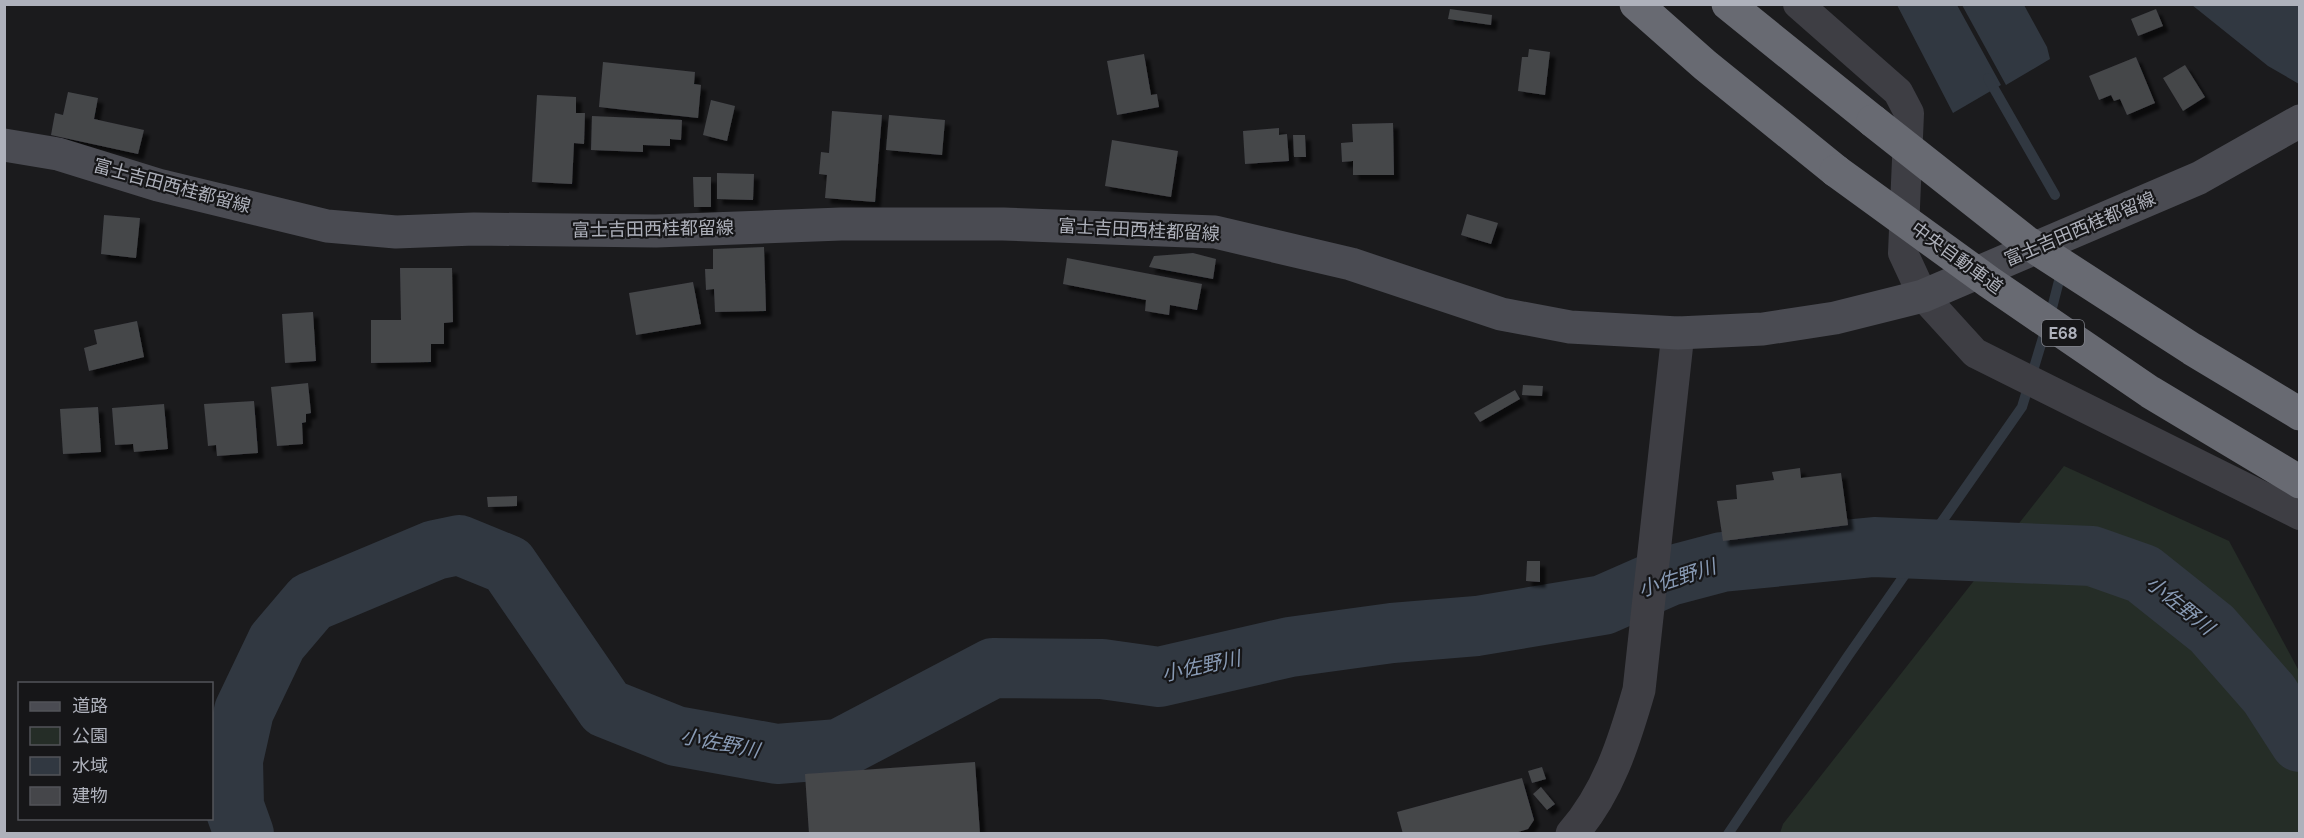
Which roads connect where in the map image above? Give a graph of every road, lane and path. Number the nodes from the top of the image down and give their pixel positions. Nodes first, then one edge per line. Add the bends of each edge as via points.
1 (1636, 4) edge
2 (1728, 4) edge
3 (1798, 4) edge
4 (2300, 121) edge
5 (4, 145) edge
6 (1923, 296) junction
7 (1678, 333) junction
8 (2300, 414) edge
9 (2300, 482) edge
10 (2300, 515) edge
11 (1572, 834) edge

1 - 9 highway, 中央自動車道 / E68, bridge via 1836,171 1989,282 2150,392
2 - 8 highway, bridge via 2025,241
3 - 6 street via 1899,92 1909,113 1903,253
4 - 6 main road, 富士吉田西桂都留線 via 2199,178
5 - 7 main road, 富士吉田西桂都留線 via 58,154 158,185 327,226 396,232 656,231 841,224 1003,224 1215,232 1351,264 1501,314 1570,327
6 - 7 main road, 富士吉田西桂都留線 via 1835,318 1763,329
6 - 10 street via 1975,353
7 - 11 street via 1639,690 1608,779

